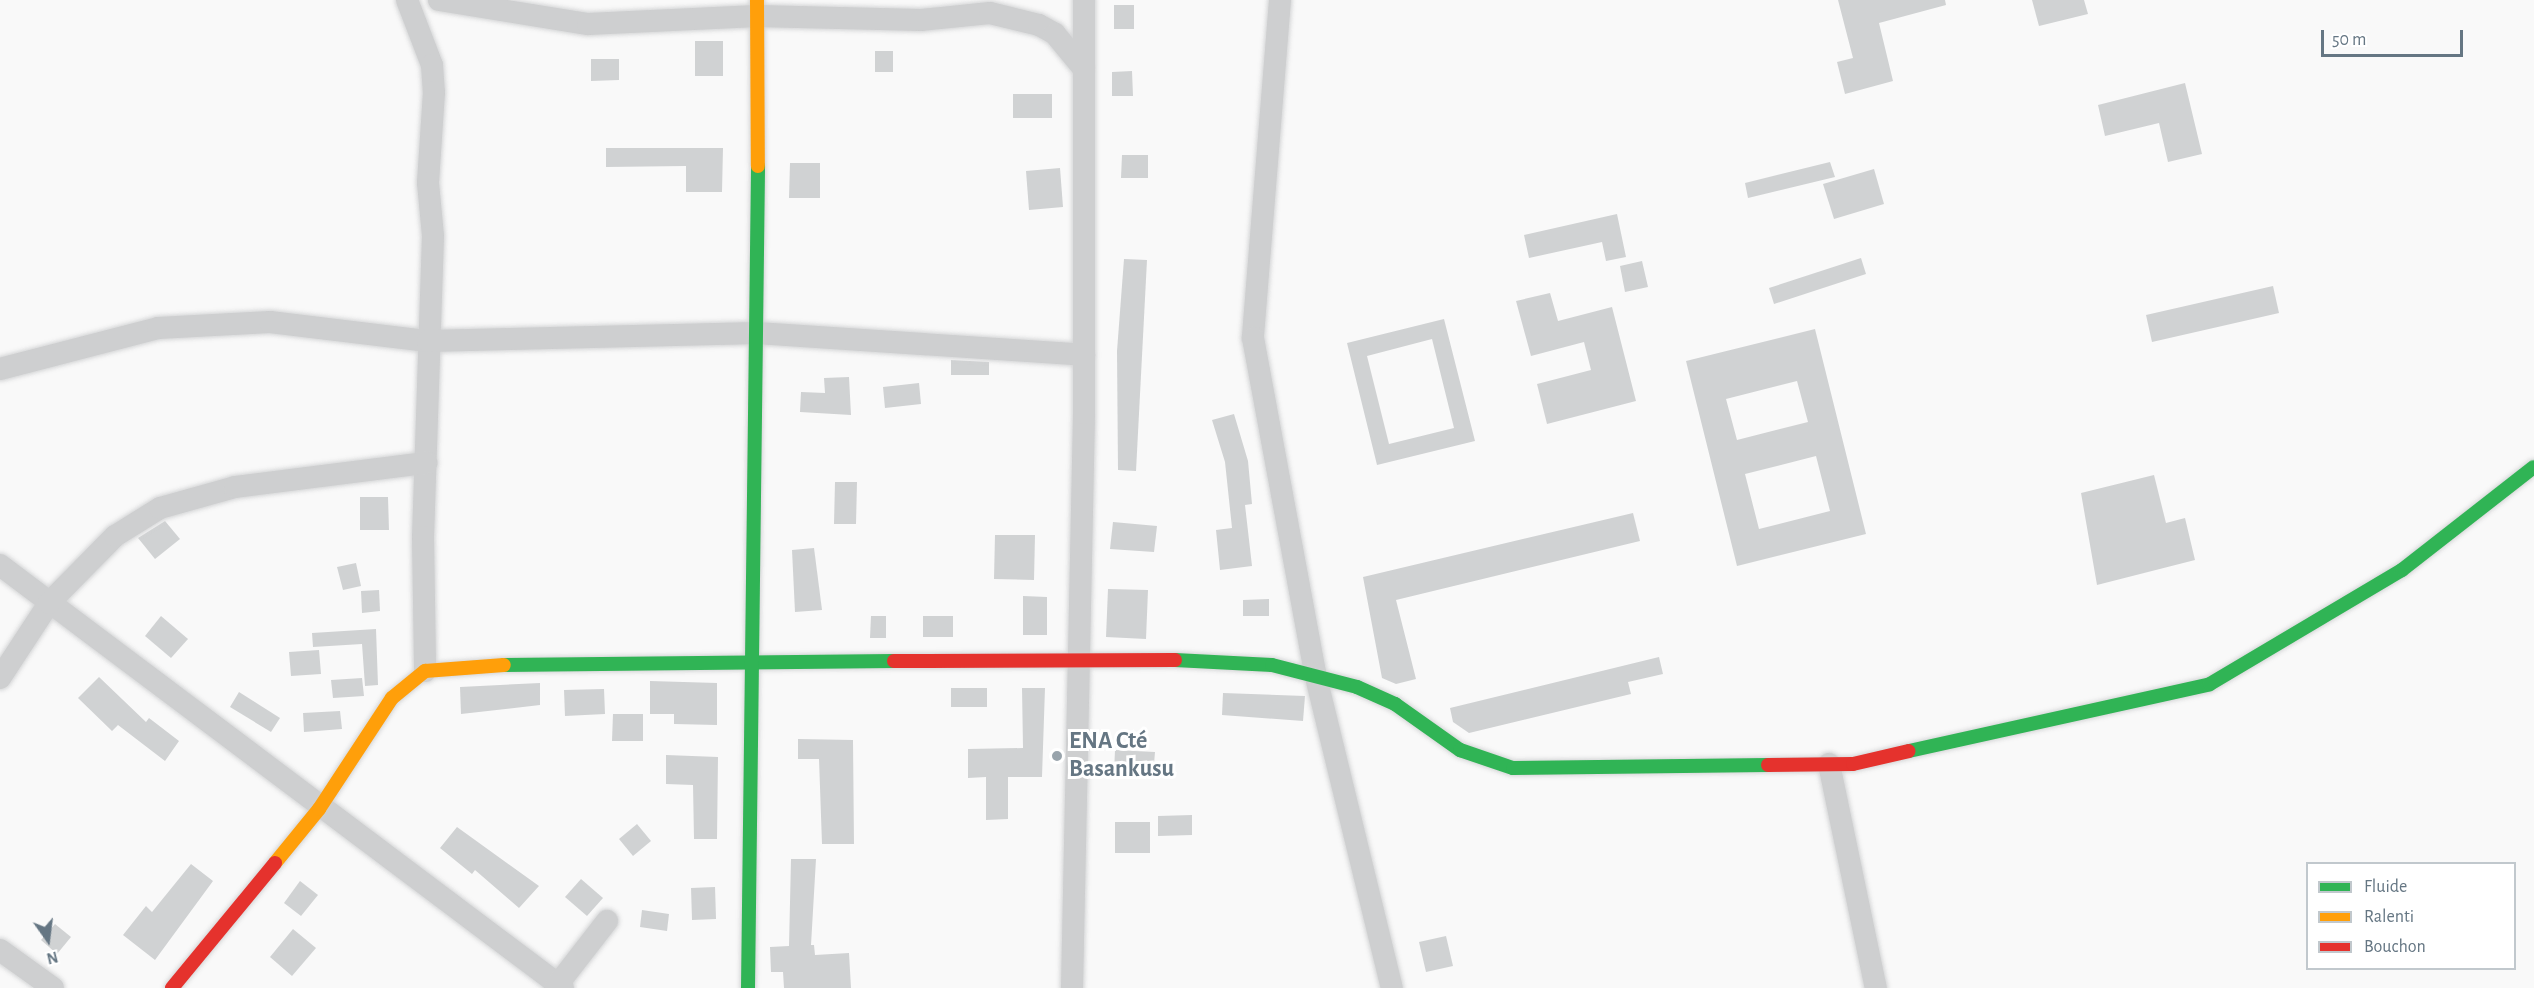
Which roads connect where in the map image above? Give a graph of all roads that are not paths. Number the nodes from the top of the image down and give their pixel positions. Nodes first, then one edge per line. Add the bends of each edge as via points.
1 (407, 0) edge
2 (439, 0) edge
3 (1084, 0) edge
4 (1280, 0) edge
5 (757, 8) edge
6 (1084, 69) junction
7 (757, 333) junction
8 (428, 341) junction
9 (1084, 356) junction
10 (0, 369) edge
11 (426, 463) junction
12 (2534, 467) edge
13 (0, 565) edge
14 (50, 603) junction
15 (753, 661) junction
16 (1080, 662) junction
17 (425, 671) junction
18 (1315, 674) junction
19 (0, 678) edge
20 (1829, 764) junction
21 (319, 809) junction
22 (607, 921) dead end
23 (0, 950) edge
24 (559, 987) edge
25 (52, 988) edge
26 (172, 988) edge
27 (748, 988) edge
28 (1072, 988) edge
29 (1392, 988) edge
30 (1876, 988) edge

1 - 8 street via 432,65 434,92
2 - 5 street via 588,24
3 - 6 street
4 - 18 street via 1253,338
5 - 6 street via 921,20 990,14 1016,17 1055,34
5 - 7 street
6 - 9 street
7 - 8 street
7 - 9 street
7 - 15 street
8 - 10 street via 270,322 158,328
8 - 11 street
9 - 16 street
11 - 14 street via 235,488 160,508 115,536
11 - 17 street
12 - 20 street via 2402,570 2210,684 1853,764
13 - 14 street
14 - 19 street
14 - 21 street
15 - 16 street
15 - 17 street via 500,665
15 - 27 street
16 - 18 street via 1184,660 1272,665
16 - 28 street
17 - 21 street via 392,698
18 - 20 street via 1395,704 1460,750 1513,768
18 - 29 street
20 - 30 street
21 - 24 street
21 - 26 street
22 - 24 street
23 - 25 street

